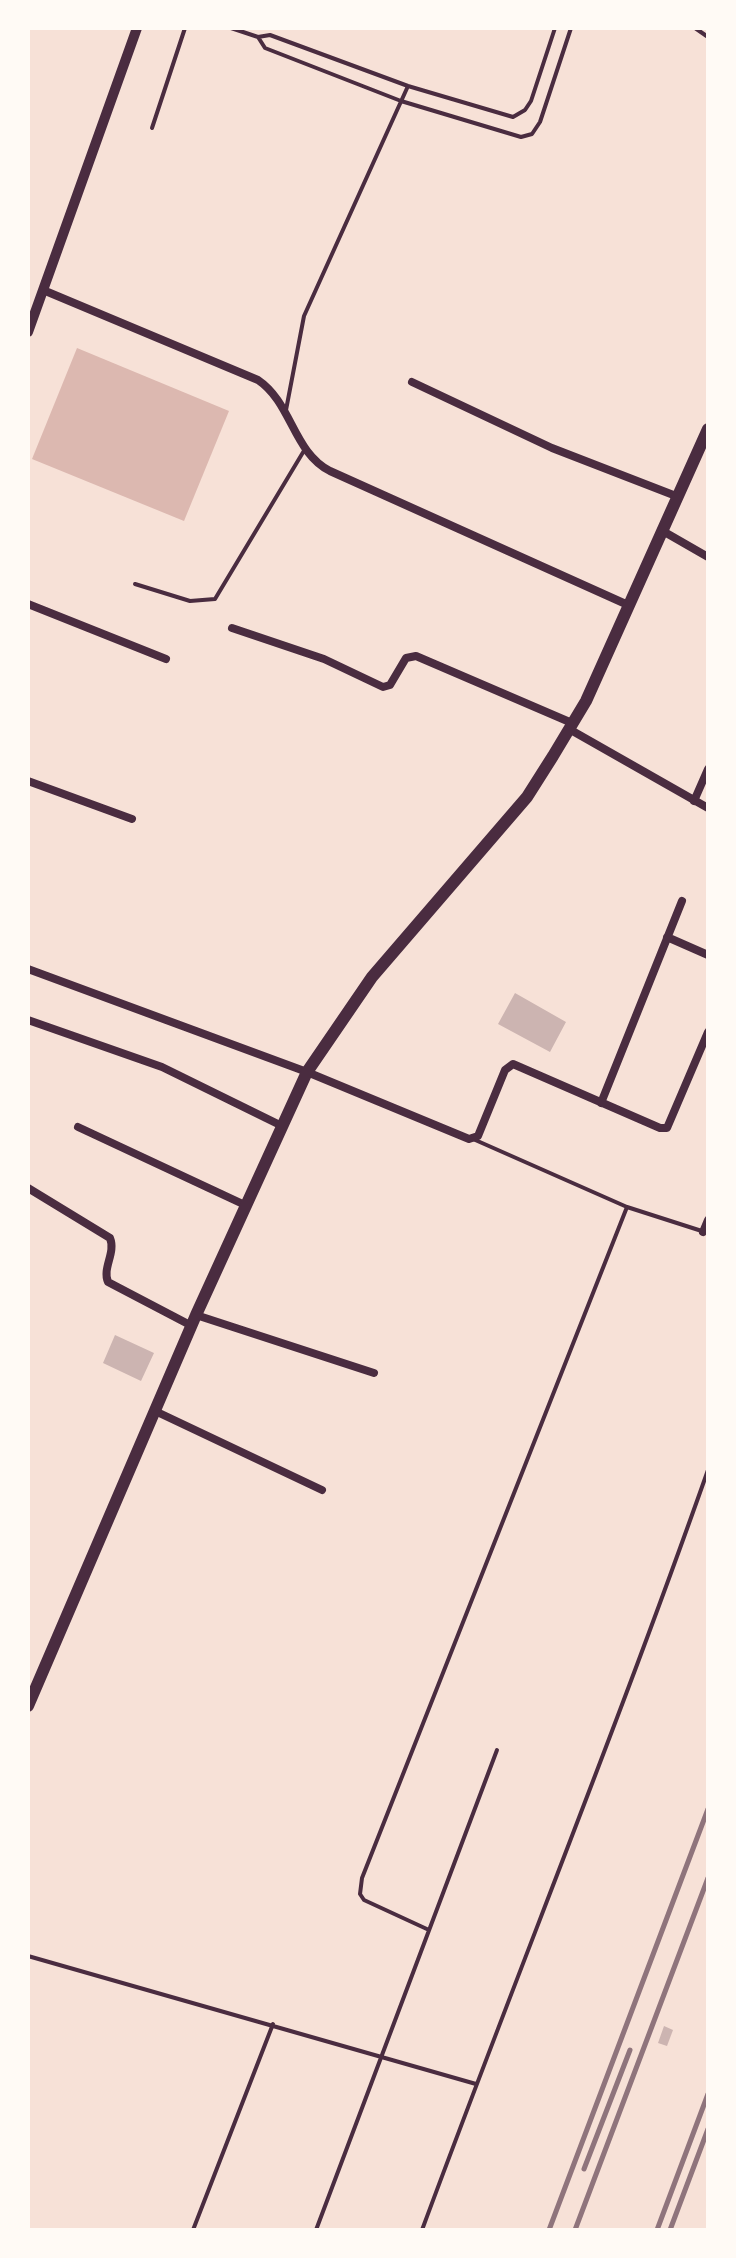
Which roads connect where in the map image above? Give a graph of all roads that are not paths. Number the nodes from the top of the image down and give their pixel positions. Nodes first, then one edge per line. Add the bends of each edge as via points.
1 (137, 28) edge
2 (185, 28) edge
3 (231, 28) edge
4 (555, 28) edge
5 (571, 28) edge
6 (695, 28) edge
7 (258, 37) junction
8 (708, 37) edge
9 (408, 86) junction
10 (401, 101) junction
11 (152, 128) dead end
12 (43, 290) junction
13 (28, 332) edge
14 (412, 382) dead end
15 (286, 410) junction
16 (708, 429) edge
17 (705, 444) edge
18 (305, 449) junction
19 (676, 496) junction
20 (661, 530) junction
21 (708, 557) edge
22 (135, 584) dead end
23 (28, 604) edge
24 (628, 605) junction
25 (232, 628) dead end
26 (166, 659) dead end
27 (571, 726) junction
28 (708, 769) edge
29 (28, 781) edge
30 (694, 801) junction
31 (708, 808) edge
32 (132, 819) dead end
33 (682, 901) dead end
34 (667, 937) junction
35 (708, 955) edge
36 (28, 969) edge
37 (28, 1020) edge
38 (708, 1032) edge
39 (307, 1072) junction
40 (601, 1103) junction
41 (280, 1125) junction
42 (78, 1127) dead end
43 (472, 1139) junction
44 (28, 1188) edge
45 (245, 1205) junction
46 (627, 1207) junction
47 (708, 1220) edge
48 (706, 1233) edge
49 (194, 1320) junction
50 (374, 1373) dead end
51 (155, 1411) junction
52 (708, 1470) edge
53 (322, 1490) dead end
54 (28, 1706) edge
55 (497, 1750) dead end
56 (429, 1930) junction
57 (28, 1956) edge
58 (273, 2024) junction
59 (383, 2058) junction
60 (476, 2084) junction
61 (193, 2230) edge
62 (316, 2230) edge
63 (422, 2230) edge

1 - 12 street
2 - 11 lane
3 - 7 lane
4 - 9 lane via 531,101 519,115 491,113
5 - 10 lane via 540,122 528,136 513,137
6 - 8 lane
7 - 9 lane via 270,35
7 - 10 lane via 265,48
9 - 10 lane
10 - 15 lane via 304,316
12 - 13 street
12 - 15 street via 242,372 267,386
14 - 19 street via 552,448
15 - 18 street
16 - 17 highway
17 - 19 highway
18 - 22 lane via 215,599 190,601
18 - 24 street via 330,471
19 - 20 highway
20 - 21 street
20 - 24 highway
23 - 26 street
24 - 27 highway
25 - 27 street via 324,659 383,687 390,685 406,658 416,656
27 - 30 street
27 - 39 highway via 527,797 372,977
28 - 30 street
29 - 32 street
30 - 31 street
33 - 34 street
34 - 35 street
34 - 40 street
36 - 39 street
37 - 41 street via 162,1067
38 - 40 street via 667,1128
39 - 41 highway
39 - 43 street
40 - 43 street via 513,1064 505,1070 478,1136
41 - 45 highway
42 - 45 street
43 - 46 lane
44 - 49 street via 110,1238 108,1282
45 - 49 highway
46 - 48 lane
46 - 56 lane via 362,1878 364,1900
47 - 48 street
49 - 50 street
49 - 51 highway
51 - 53 street
51 - 54 highway
52 - 60 lane via 635,1677
55 - 56 lane
56 - 59 lane
57 - 58 lane
58 - 59 lane
58 - 61 lane
59 - 60 lane
59 - 62 lane
60 - 63 lane

